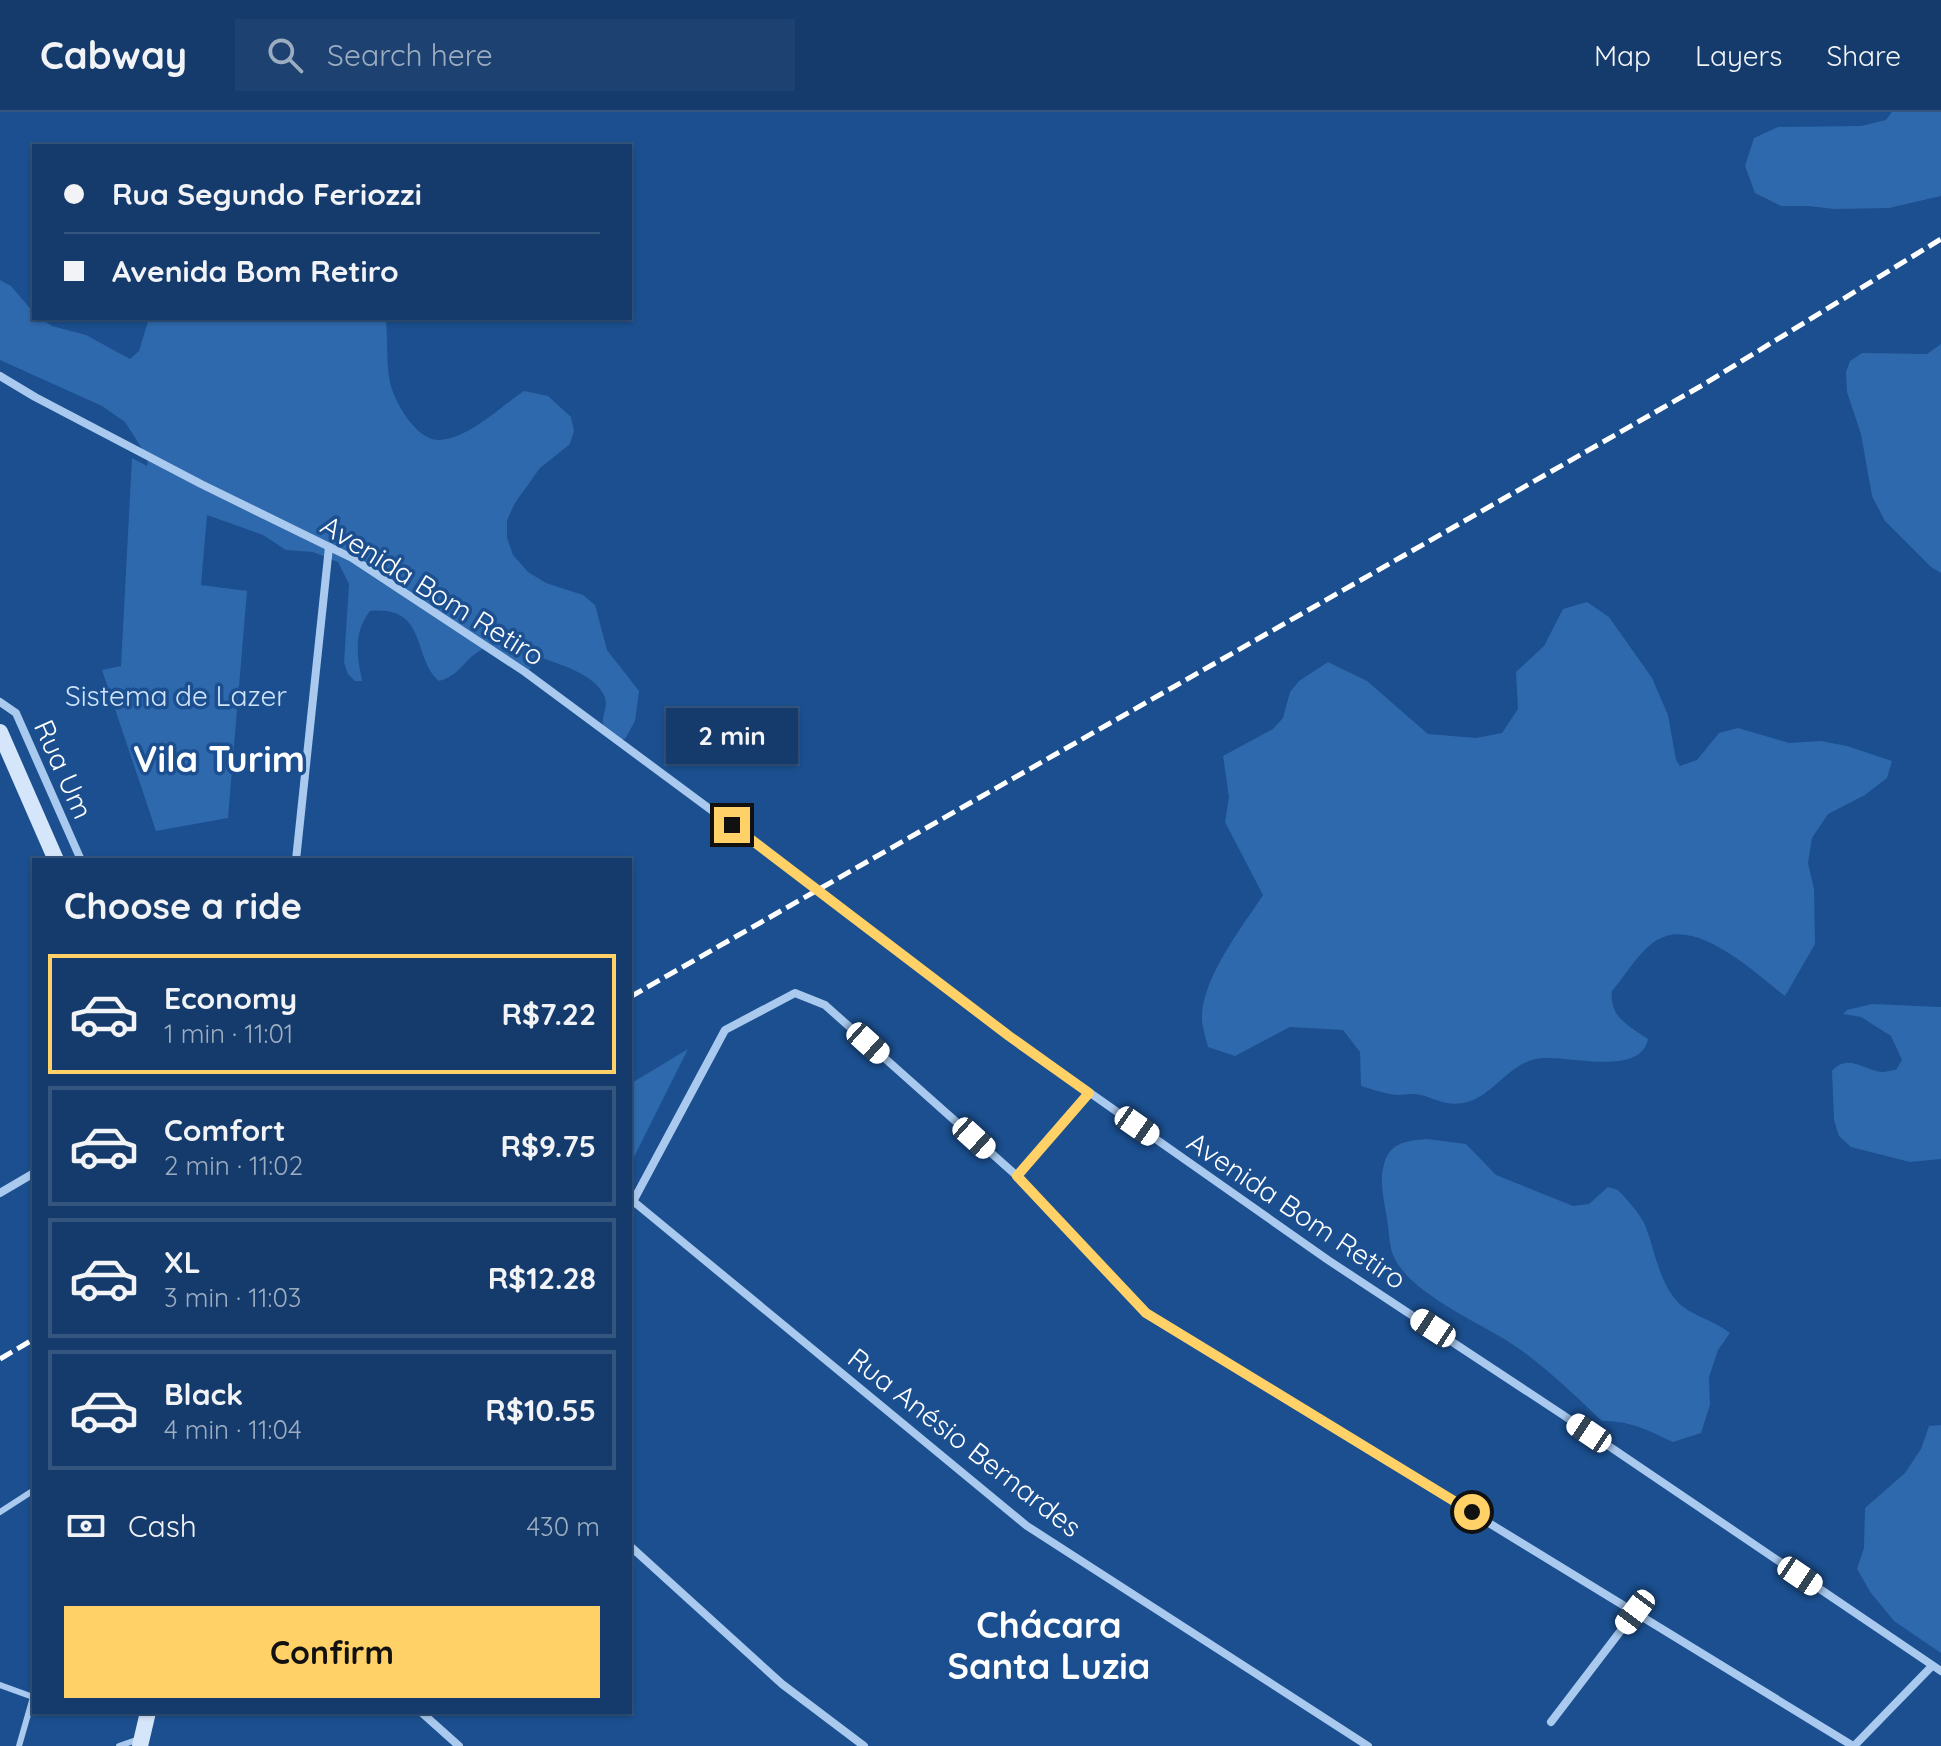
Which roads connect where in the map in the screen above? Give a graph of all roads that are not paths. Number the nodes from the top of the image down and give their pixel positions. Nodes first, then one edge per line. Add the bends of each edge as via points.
1 (0, 376) edge
2 (329, 547) junction
3 (0, 702) edge
4 (0, 732) edge
5 (55, 858) edge
6 (80, 858) edge
7 (296, 858) edge
8 (1089, 1093) junction
9 (32, 1174) edge
10 (1017, 1176) junction
11 (0, 1193) edge
12 (632, 1202) edge
13 (632, 1205) edge
14 (32, 1491) edge
15 (0, 1512) edge
16 (632, 1548) edge
17 (1635, 1612) junction
18 (1932, 1666) junction
19 (1941, 1671) edge
20 (0, 1685) edge
21 (32, 1697) edge
22 (32, 1700) edge
23 (148, 1714) edge
24 (423, 1714) edge
25 (1551, 1722) dead end
26 (141, 1742) edge
27 (19, 1746) edge
28 (119, 1746) edge
29 (459, 1746) edge
30 (864, 1746) edge
31 (1368, 1746) edge
32 (1853, 1746) edge

1 - 2 street, Avenida Bom Retiro
2 - 7 street
2 - 8 street, Avenida Bom Retiro, bridge via 525,672
3 - 6 street, Rua Um via 16,713
4 - 5 street
8 - 10 street
8 - 18 street, Avenida Bom Retiro
9 - 11 street
10 - 12 street via 825,1005 795,993 725,1030
10 - 17 street via 1146,1313
13 - 31 street, Rua Anésio Bernardes via 1027,1526
14 - 15 lane
16 - 30 street via 782,1684
17 - 25 street
17 - 32 street
18 - 19 street, Avenida Bom Retiro
18 - 32 street
20 - 21 lane
22 - 27 lane
23 - 26 street
24 - 29 street
26 - 28 lane

